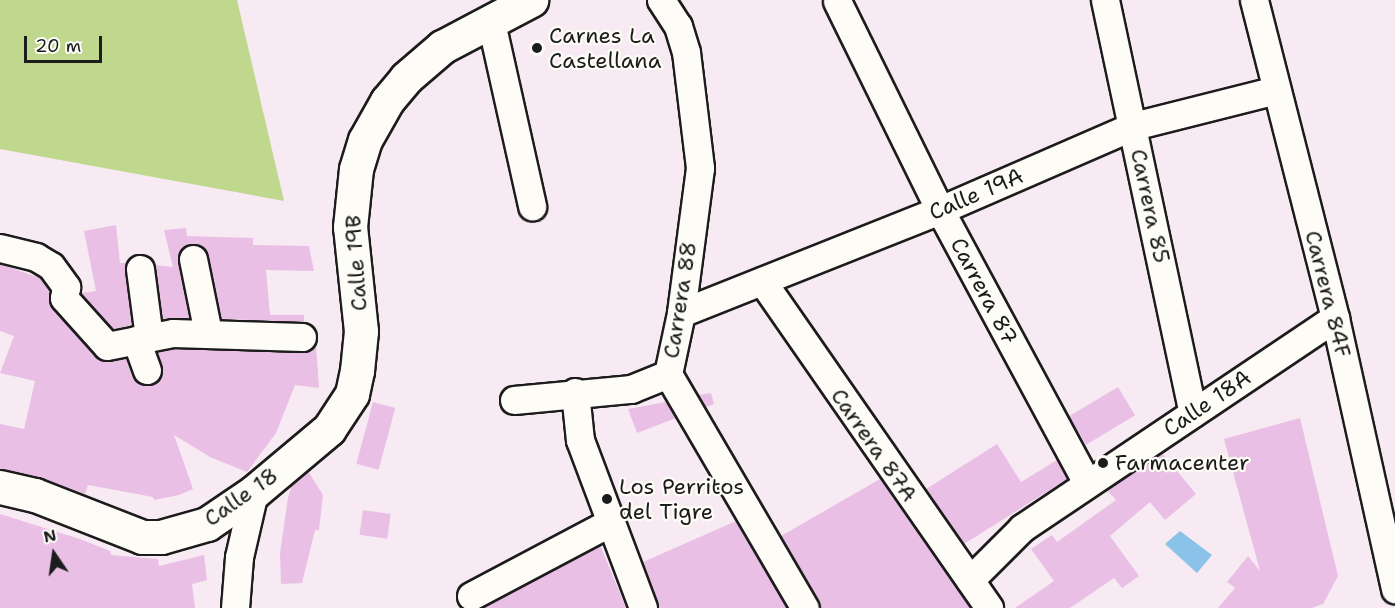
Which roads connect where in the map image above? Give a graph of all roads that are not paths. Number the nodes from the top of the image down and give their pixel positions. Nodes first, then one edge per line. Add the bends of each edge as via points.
1 (531, 0) edge
2 (661, 0) edge
3 (1105, 0) edge
4 (1254, 0) edge
5 (837, 1) edge
6 (491, 22) junction
7 (1276, 90) junction
8 (1133, 126) junction
9 (532, 206) dead end
10 (940, 210) junction
11 (0, 248) edge
12 (193, 259) dead end
13 (140, 269) dead end
14 (762, 280) junction
15 (681, 313) junction
16 (1335, 318) junction
17 (208, 333) junction
18 (302, 337) dead end
19 (143, 338) junction
20 (147, 370) dead end
21 (668, 374) junction
22 (575, 392) junction
23 (352, 394) joint
24 (513, 400) dead end
25 (1194, 413) junction
26 (1087, 483) junction
27 (0, 487) edge
28 (254, 492) junction
29 (609, 523) junction
30 (1393, 570) edge
31 (970, 580) junction
32 (471, 596) dead end
33 (235, 608) edge
34 (643, 608) edge
35 (804, 608) edge
36 (988, 608) edge

1 - 6 street, Calle 19B
2 - 15 street, Carrera 88 via 678,26 686,52 700,168
3 - 8 street, Carrera 85
4 - 7 street, Carrera 84F
5 - 10 street, Carrera 87
6 - 9 street
6 - 23 street, Calle 19B via 442,47 406,78 387,101 365,140 354,180 350,227 361,331
7 - 8 street, Calle 19A
7 - 16 street, Carrera 84F
8 - 10 street, Calle 19A
8 - 25 street, Carrera 85
10 - 14 street, Calle 19A
10 - 26 street, Carrera 87
11 - 19 street via 36,257 51,266 66,287 64,298 107,346
12 - 17 street
13 - 19 street
14 - 15 street, Calle 19A
14 - 31 street, Carrera 87A
15 - 21 street, Carrera 88
16 - 25 street, Calle 18A
16 - 30 street, Carrera 84F
17 - 18 street
17 - 19 street
19 - 20 street
21 - 22 street via 631,390
21 - 35 street, Carrera 88
22 - 24 street
22 - 29 street via 580,440
23 - 28 street, Calle 18 via 329,429
25 - 26 street, Calle 18A
26 - 31 street, Calle 18A via 1022,528
27 - 28 street, Calle 18 via 35,495 142,537 190,531
28 - 33 street via 239,557
29 - 32 street
29 - 34 street
31 - 36 street, Carrera 87A

